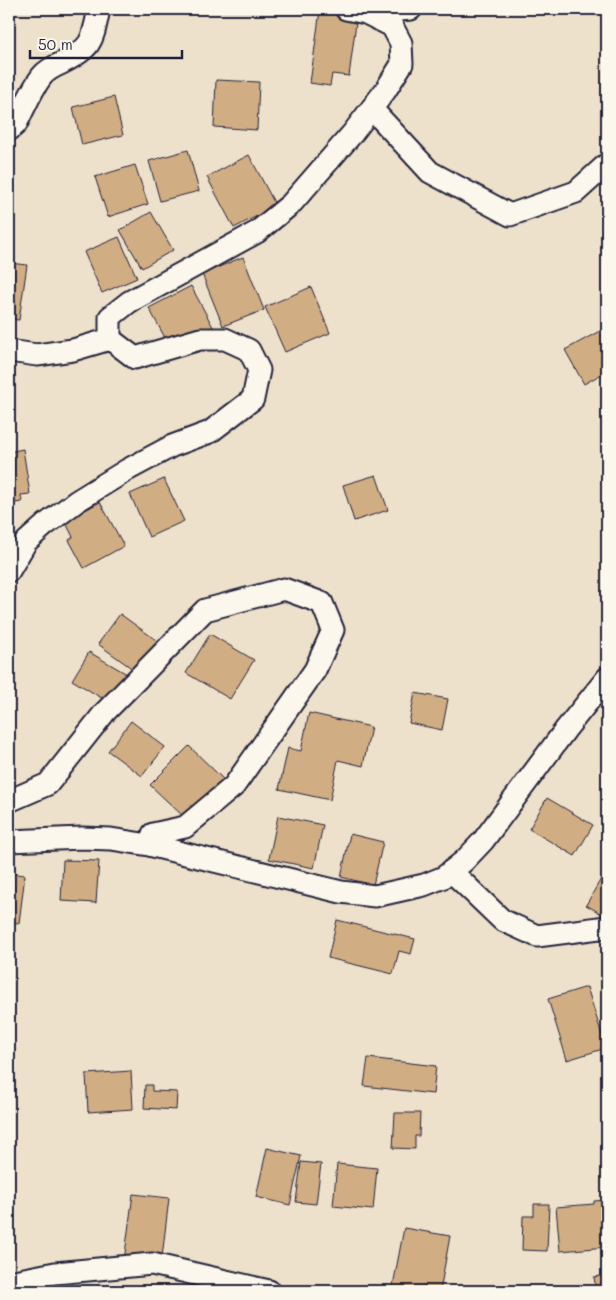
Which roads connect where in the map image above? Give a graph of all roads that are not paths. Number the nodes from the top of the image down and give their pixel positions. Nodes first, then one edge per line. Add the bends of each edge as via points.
1 (99, 9) edge
2 (411, 9) edge
3 (356, 11) edge
4 (372, 108) junction
5 (9, 130) edge
6 (607, 164) edge
7 (110, 339) junction
8 (9, 351) edge
9 (9, 571) edge
10 (607, 678) edge
11 (9, 801) edge
12 (9, 841) edge
13 (148, 845) junction
14 (451, 871) junction
15 (607, 927) edge
16 (9, 1282) edge
17 (269, 1291) edge

1 - 5 street via 89,45 43,75 16,124
2 - 3 street
3 - 4 street via 392,26 400,43 402,64
4 - 6 street via 430,172 510,215 576,192
4 - 7 street via 291,204 257,232 129,302 110,317
7 - 8 street via 72,350 37,355
7 - 9 street via 135,358 200,338 225,339 249,350 260,370 253,399 210,432 172,446 78,501 26,542
10 - 14 street via 483,842
11 - 13 street via 48,784 105,712 205,610 284,588 322,603 333,630 315,670 234,786 185,827 153,834
12 - 13 street via 82,838
13 - 14 street via 341,892 375,896 424,885
14 - 15 street via 502,920 537,936
16 - 17 street via 55,1273 152,1264

